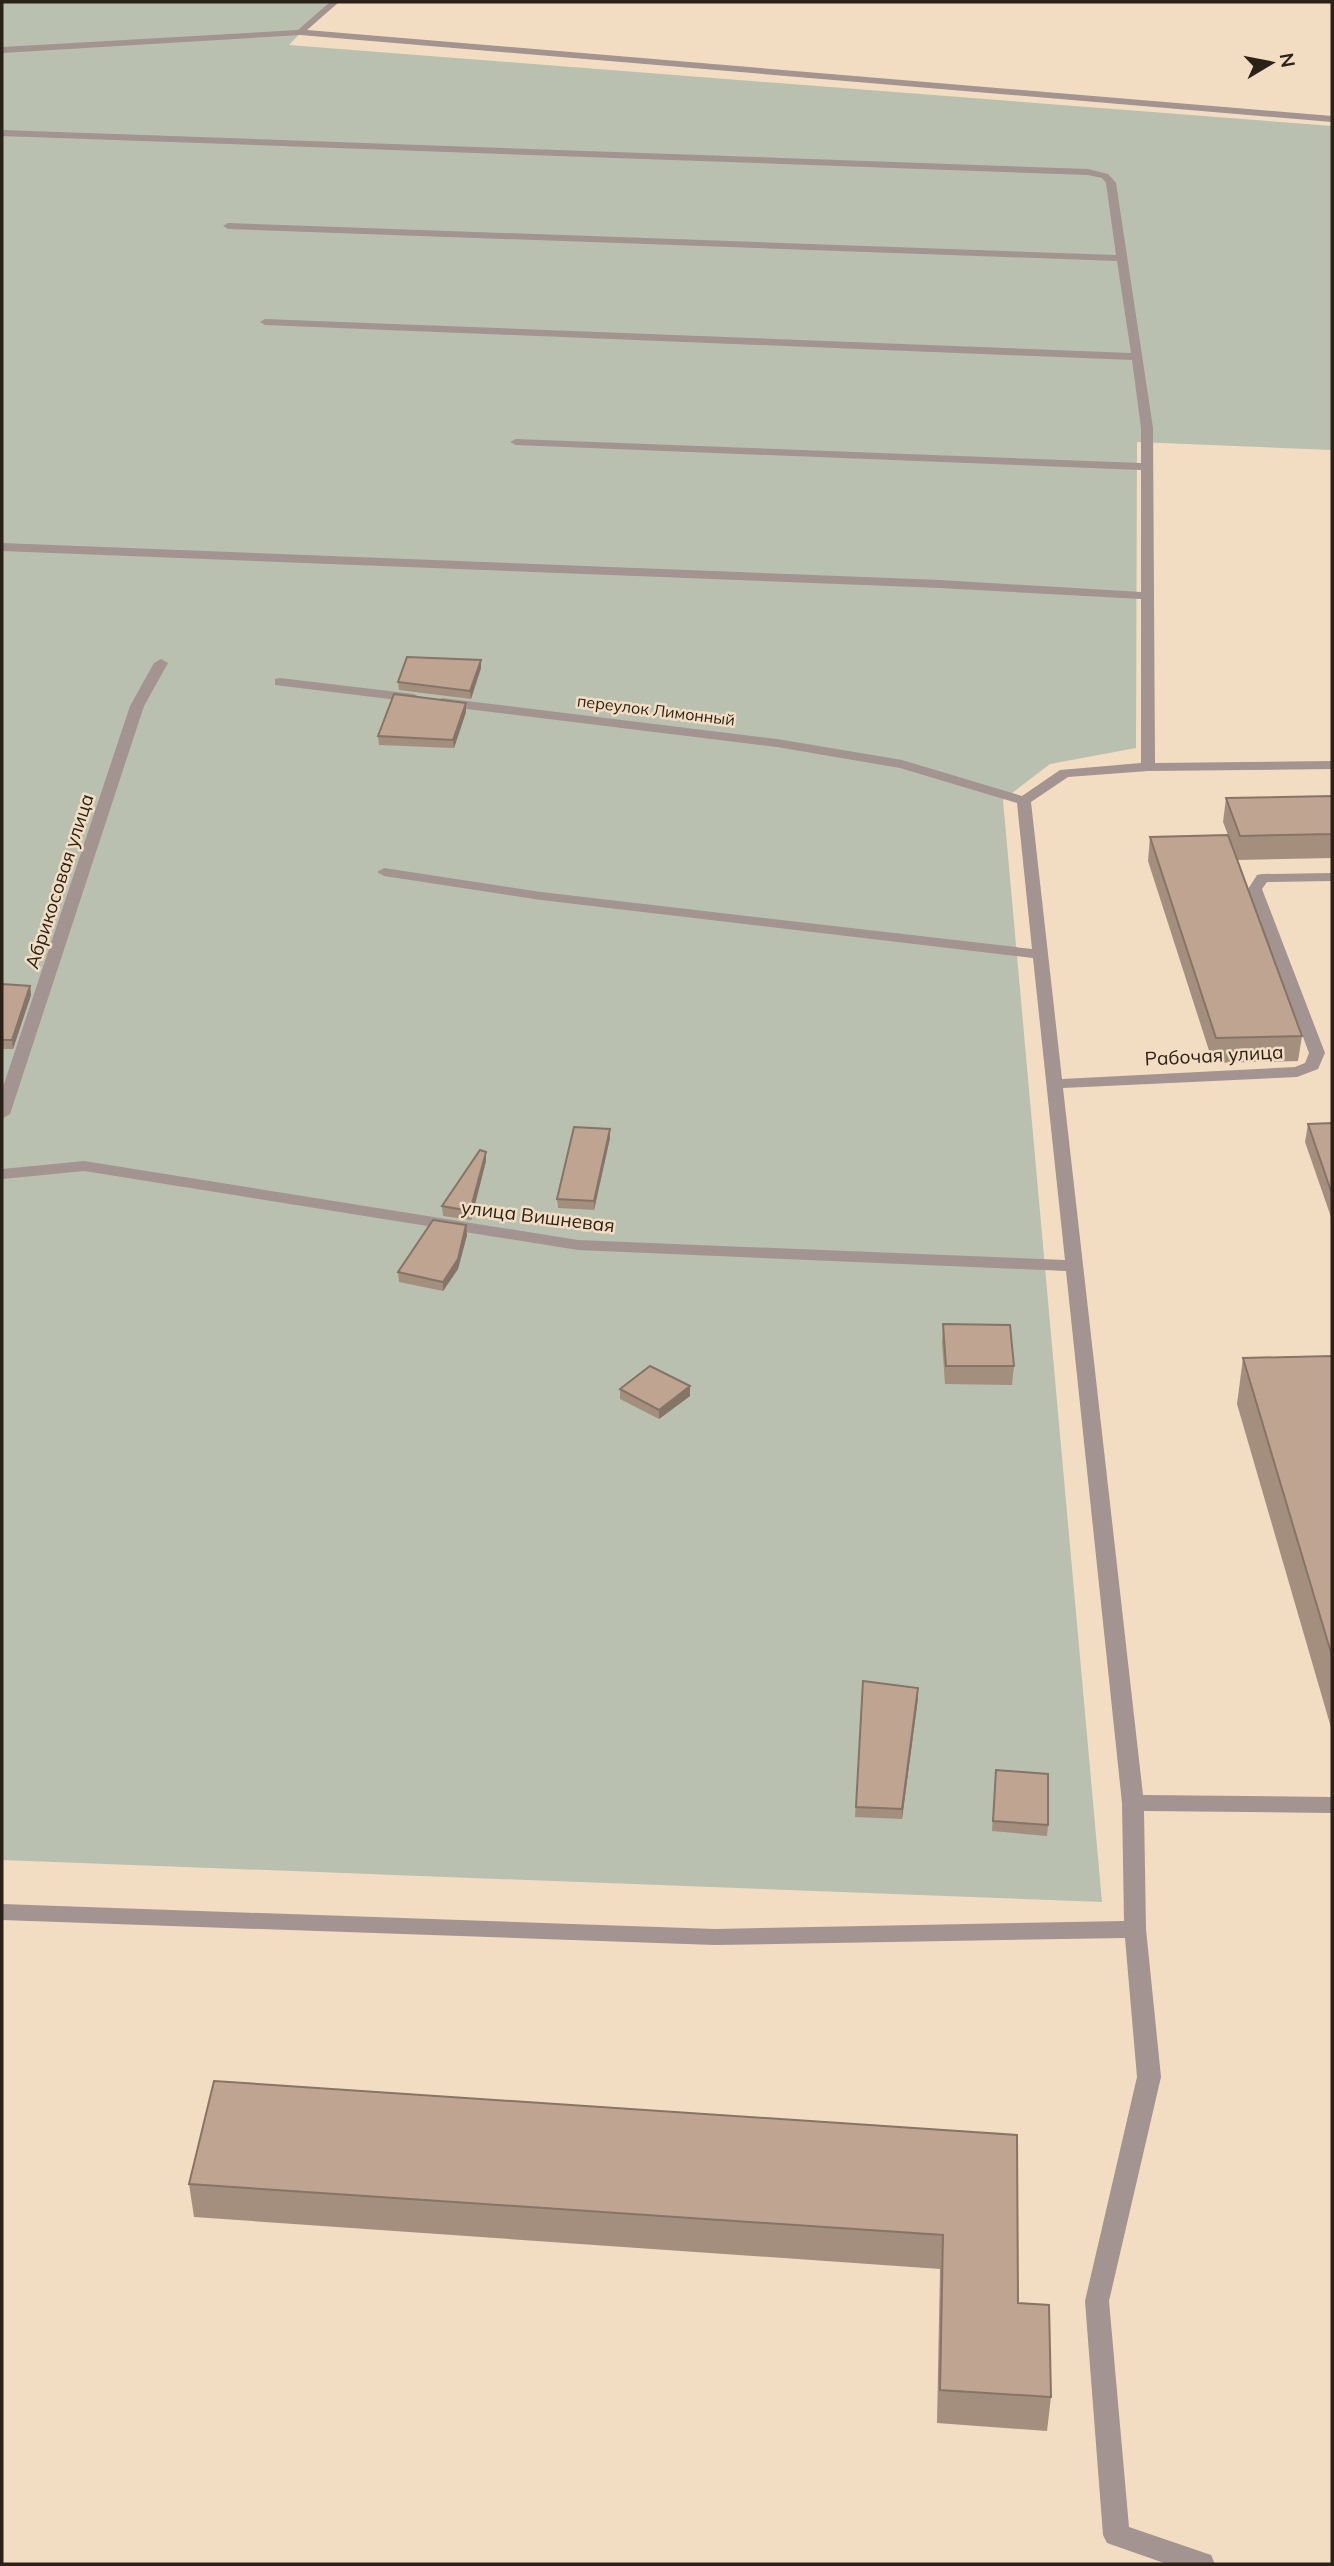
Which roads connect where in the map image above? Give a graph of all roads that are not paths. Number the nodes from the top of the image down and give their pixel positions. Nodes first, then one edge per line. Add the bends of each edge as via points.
1 (335, 2) edge
2 (300, 32) junction
3 (2, 50) edge
4 (1332, 119) edge
5 (2, 133) edge
6 (228, 226) dead end
7 (1122, 258) junction
8 (265, 322) dead end
9 (1137, 357) junction
10 (516, 442) dead end
11 (1147, 467) junction
12 (2, 547) edge
13 (1147, 596) junction
14 (161, 663) dead end
15 (280, 682) dead end
16 (1332, 765) edge
17 (1148, 767) junction
18 (1024, 801) junction
19 (384, 872) dead end
20 (1332, 877) edge
21 (1040, 954) junction
22 (1055, 1084) junction
23 (2, 1114) edge
24 (2, 1174) edge
25 (1075, 1266) junction
26 (1133, 1802) junction
27 (1332, 1805) edge
28 (2, 1912) edge
29 (1135, 1929) junction
30 (1202, 2564) edge

1 - 2 street
2 - 3 street
2 - 4 street
5 - 7 street via 1088,172 1105,176 1111,183
6 - 7 street
7 - 9 street
8 - 9 street
9 - 11 street via 1147,428
10 - 11 street
11 - 13 street
12 - 13 street
13 - 17 street
14 - 23 street, Абрикосовая улица via 137,706
15 - 18 street, переулок Лимонный via 777,743 902,764
16 - 17 street
17 - 18 street via 1065,773
18 - 21 street
19 - 21 street via 541,896
20 - 22 street, Рабочая улица via 1262,878 1255,888 1317,1053 1312,1066 1297,1072
21 - 22 street
22 - 25 street
24 - 25 street, улица Вишневая via 84,1166 578,1245
25 - 26 street
26 - 27 street
26 - 29 street
28 - 29 street via 715,1937
29 - 30 street via 1149,2077 1097,2301 1116,2535

